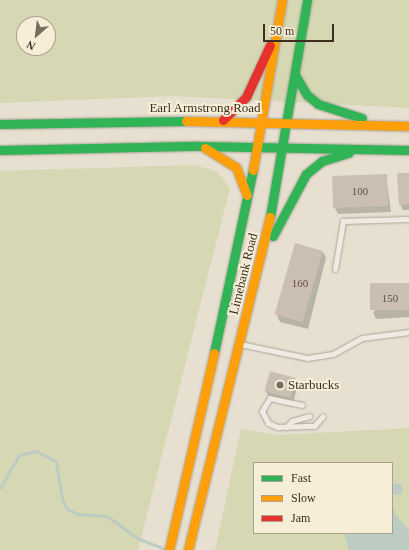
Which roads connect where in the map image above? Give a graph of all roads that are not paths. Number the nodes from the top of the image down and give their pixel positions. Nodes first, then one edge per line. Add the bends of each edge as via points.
1 (282, 0) edge
2 (307, 0) edge
3 (279, 27) junction
4 (295, 75) junction
5 (223, 120) junction
6 (263, 121) junction
7 (287, 122) junction
8 (0, 124) edge
9 (383, 124) junction
10 (409, 126) edge
11 (199, 146) junction
12 (258, 146) junction
13 (283, 147) junction
14 (373, 148) junction
15 (0, 150) edge
16 (409, 150) edge
17 (248, 200) junction
18 (409, 219) edge
19 (335, 270) dead end
20 (258, 275) junction
21 (409, 332) edge
22 (239, 344) junction
23 (302, 405) dead end
24 (309, 416) dead end
25 (323, 416) dead end
26 (286, 427) junction
27 (169, 550) edge
28 (188, 550) edge

1 - 3 main road, Limebank Road
2 - 4 main road, Limebank Road
3 - 5 main road via 246,97
3 - 6 main road, Limebank Road
4 - 7 main road, Limebank Road
4 - 9 main road via 307,95 318,104
5 - 6 main road, Earl Armstrong Road
5 - 8 main road, Earl Armstrong Road
6 - 7 main road, Earl Armstrong Road
6 - 12 main road, Limebank Road
7 - 9 main road, Earl Armstrong Road
7 - 13 main road, Limebank Road
9 - 10 main road, Earl Armstrong Road
11 - 12 main road
11 - 15 main road
11 - 17 main road via 236,167 245,182
12 - 13 main road
12 - 17 main road, Limebank Road
13 - 14 main road
13 - 20 main road, Limebank Road
14 - 16 main road
14 - 20 main road via 334,155 306,174 281,217
17 - 27 main road, Limebank Road
18 - 19 lane via 343,221
20 - 22 main road, Limebank Road
21 - 22 lane via 362,338 333,354 307,358
22 - 28 main road, Limebank Road
23 - 26 lane via 275,397 266,400 262,411 268,422
24 - 26 lane via 292,421
25 - 26 lane via 314,426

